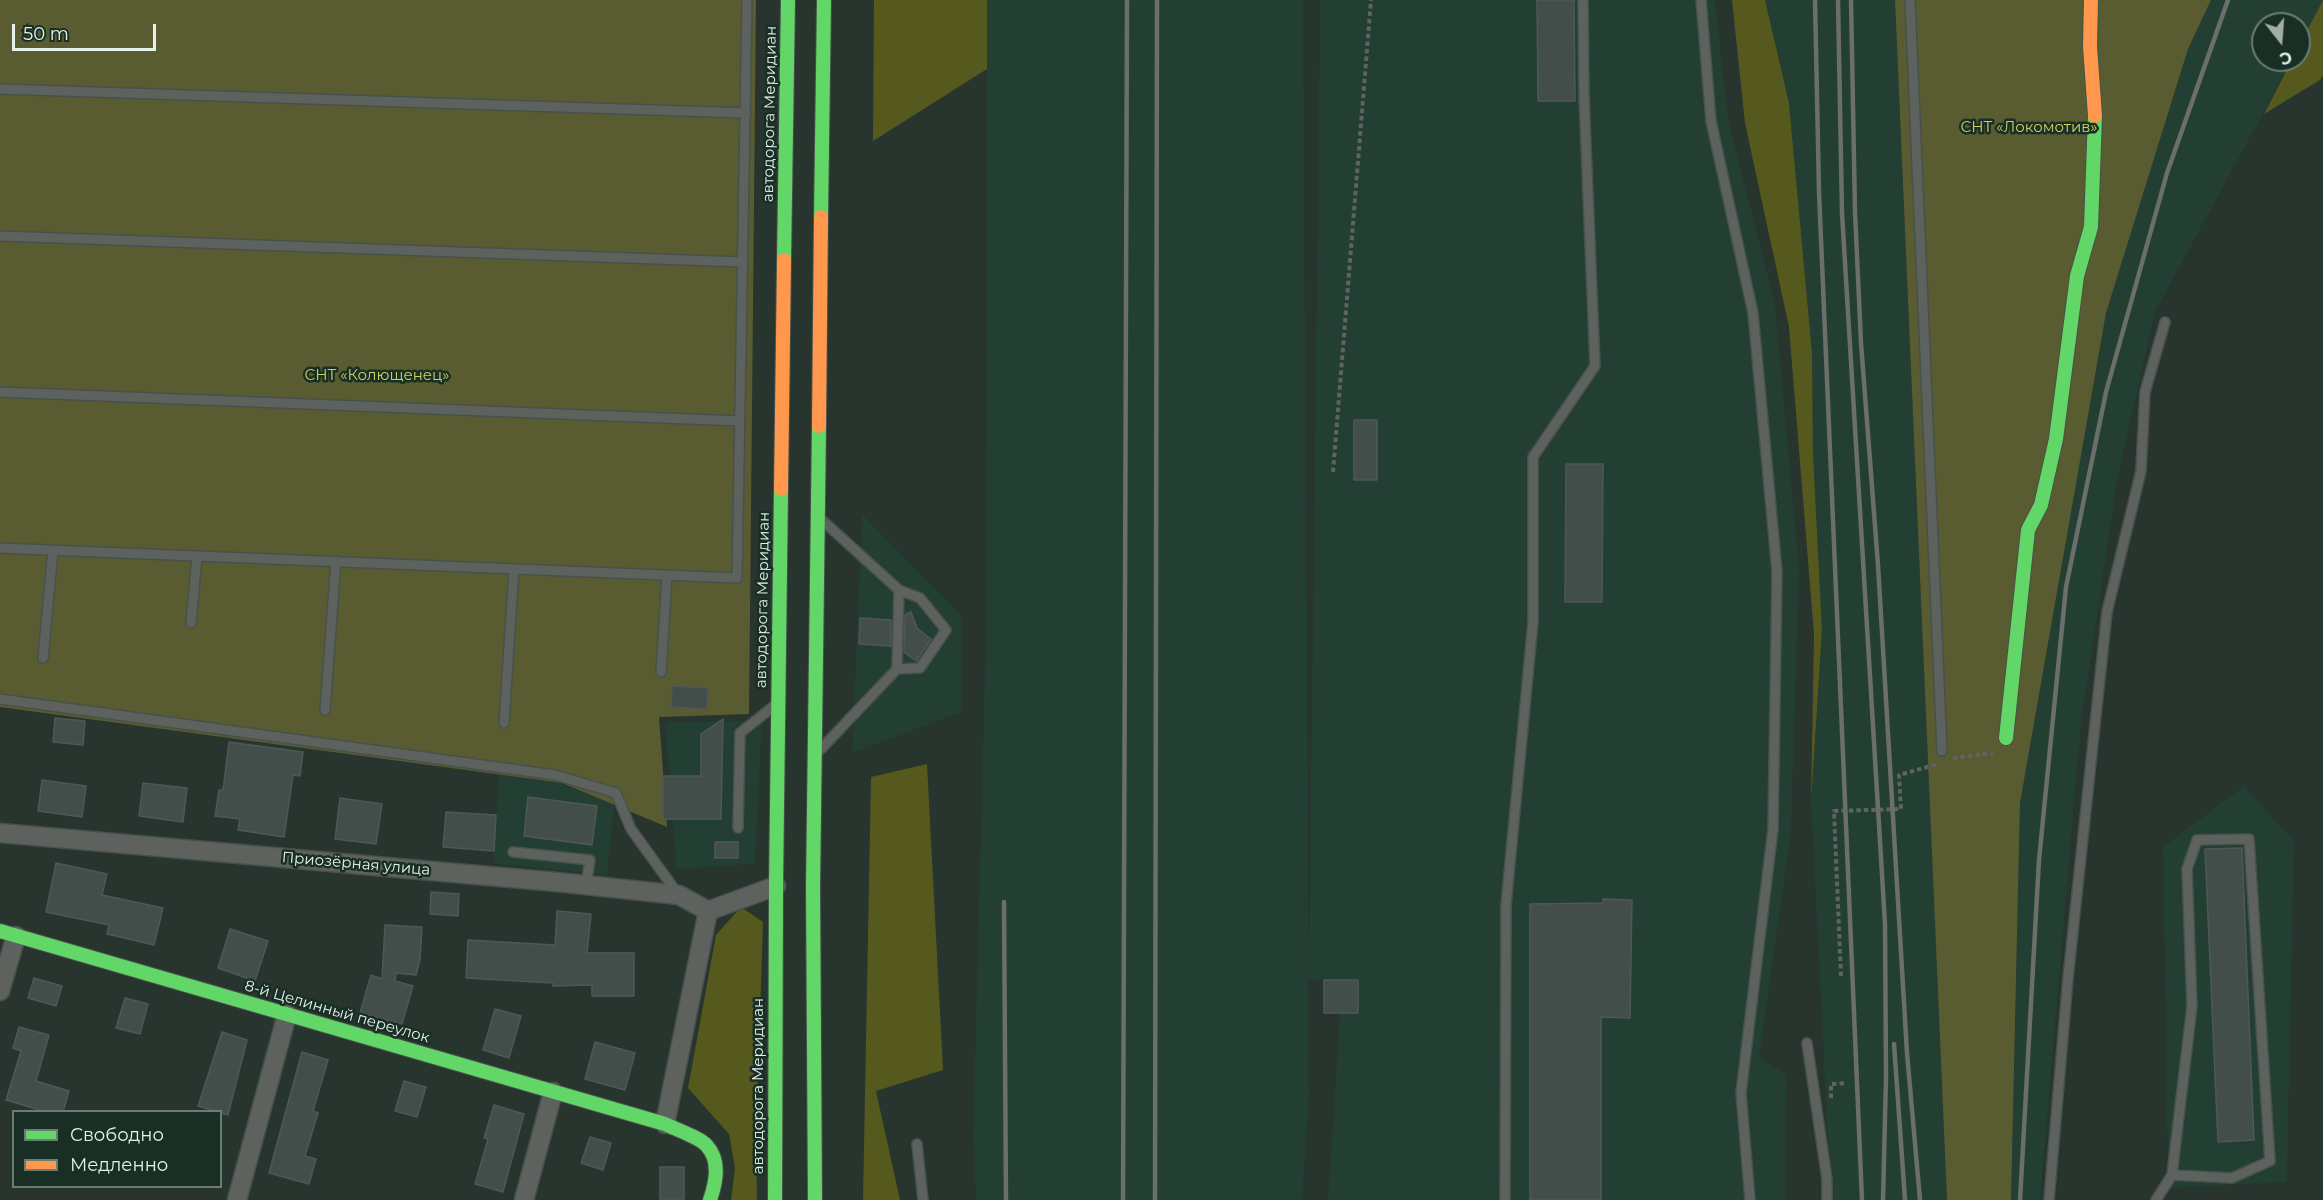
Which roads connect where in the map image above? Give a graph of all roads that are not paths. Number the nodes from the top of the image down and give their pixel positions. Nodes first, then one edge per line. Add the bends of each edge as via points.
1 (747, 0) edge
2 (788, 0) edge
3 (824, 0) edge
4 (1583, 0) edge
5 (1701, 0) edge
6 (1910, 0) edge
7 (2091, 0) edge
8 (0, 89) edge
9 (746, 113) junction
10 (0, 236) edge
11 (743, 262) junction
12 (2165, 322) dead end
13 (0, 392) edge
14 (740, 421) junction
15 (818, 517) junction
16 (0, 548) edge
17 (53, 550) junction
18 (196, 556) junction
19 (336, 561) junction
20 (514, 569) junction
21 (667, 576) junction
22 (899, 590) junction
23 (191, 623) dead end
24 (43, 658) dead end
25 (897, 669) junction
26 (661, 672) dead end
27 (0, 699) edge
28 (778, 702) junction
29 (325, 710) dead end
30 (504, 723) dead end
31 (2006, 738) road end
32 (1942, 751) dead end
33 (815, 755) junction
34 (738, 828) dead end
35 (0, 833) edge
36 (513, 852) dead end
37 (586, 885) junction
38 (785, 886) junction
39 (813, 887) junction
40 (680, 896) junction
41 (708, 911) junction
42 (8, 933) edge
43 (0, 991) edge
44 (287, 1014) junction
45 (1807, 1043) dead end
46 (553, 1092) junction
47 (664, 1124) junction
48 (917, 1144) dead end
49 (2172, 1175) junction
50 (237, 1200) edge
51 (524, 1200) edge
52 (710, 1200) edge
53 (775, 1200) edge
54 (815, 1200) edge
55 (923, 1200) edge
56 (1505, 1200) edge
57 (1750, 1200) edge
58 (1827, 1200) edge
59 (2049, 1200) edge
60 (2156, 1200) edge

1 - 9 lane
2 - 28 main road, автодорога Меридиан
3 - 15 main road
4 - 56 lane via 1595,366 1533,457 1533,622 1506,905
5 - 57 lane via 1711,121 1753,313 1777,572 1773,829 1741,1093
6 - 32 lane
7 - 31 main road via 2096,124 2091,227 2077,276 2056,439 2041,505 2028,530
8 - 9 lane
9 - 11 lane
10 - 11 lane
11 - 14 lane
12 - 59 lane via 2145,392 2141,471 2107,612
13 - 14 lane
14 - 21 lane via 737,578
15 - 22 lane
15 - 33 main road
16 - 17 lane
17 - 18 lane
17 - 24 lane
18 - 19 lane
18 - 23 lane
19 - 20 lane
19 - 29 lane
20 - 21 lane
20 - 30 lane
21 - 26 lane
22 - 25 lane
22 - 25 lane via 920,598 945,630 920,668
25 - 33 lane
27 - 40 lane via 555,775 616,793 631,828
28 - 34 lane via 740,734
28 - 38 main road, автодорога Меридиан
33 - 39 main road
35 - 37 street, Приозёрная улица
36 - 37 lane via 590,860
37 - 40 street, Приозёрная улица
38 - 39 main road
38 - 41 street
38 - 53 main road, автодорога Меридиан
39 - 54 main road
40 - 41 street, Приозёрная улица
41 - 47 street
42 - 43 street
42 - 44 main road, 8-й Целинный переулок
44 - 46 main road, 8-й Целинный переулок
44 - 50 street
45 - 58 lane
46 - 47 main road, 8-й Целинный переулок
46 - 51 street
47 - 52 main road, 8-й Целинный переулок via 707,1145 717,1181
48 - 55 lane
49 - 49 lane via 2192,1006 2187,869 2198,840 2249,839 2270,1161 2232,1178
49 - 60 lane

